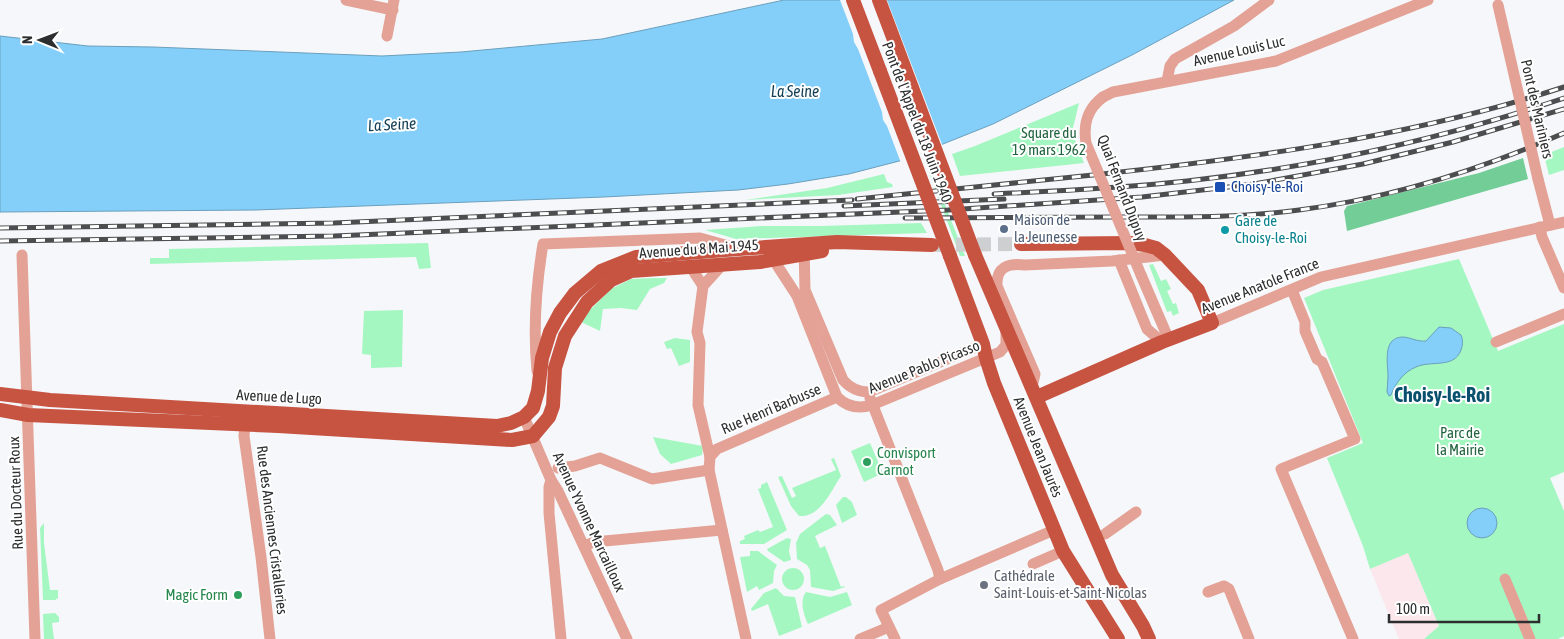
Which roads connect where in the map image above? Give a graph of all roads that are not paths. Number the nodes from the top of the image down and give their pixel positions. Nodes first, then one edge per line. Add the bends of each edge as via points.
1 (346, 0) edge
2 (853, 0) edge
3 (879, 0) edge
4 (1269, 0) edge
5 (1428, 0) edge
6 (1498, 3) edge
7 (393, 5) edge
8 (388, 36) dead end
9 (1167, 81) junction
10 (1564, 222) edge
11 (1545, 226) junction
12 (1021, 244) tunnel mouth
13 (932, 245) tunnel mouth
14 (738, 249) junction
15 (804, 249) junction
16 (772, 253) junction
17 (22, 255) dead end
18 (975, 255) joint
19 (950, 256) joint
20 (1165, 256) junction
21 (1119, 260) junction
22 (722, 265) junction
23 (690, 266) junction
24 (703, 286) junction
25 (1564, 288) edge
26 (1292, 290) junction
27 (1564, 314) edge
28 (1212, 323) junction
29 (1006, 326) junction
30 (1166, 341) junction
31 (1496, 342) dead end
32 (983, 344) junction
33 (986, 358) junction
34 (538, 391) junction
35 (869, 392) junction
36 (1034, 392) junction
37 (0, 394) edge
38 (837, 397) junction
39 (26, 398) junction
40 (872, 405) junction
41 (0, 410) edge
42 (28, 415) junction
43 (524, 417) junction
44 (246, 424) junction
45 (537, 432) junction
46 (710, 457) junction
47 (558, 468) dead end
48 (709, 470) junction
49 (551, 480) junction
50 (1136, 512) dead end
51 (722, 530) junction
52 (1054, 530) junction
53 (1106, 534) dead end
54 (584, 546) junction
55 (1056, 554) dead end
56 (1033, 564) dead end
57 (940, 579) junction
58 (1505, 579) dead end
59 (1208, 592) dead end
60 (889, 627) junction
61 (35, 639) edge
62 (270, 639) edge
63 (561, 639) edge
64 (627, 639) edge
65 (746, 639) edge
66 (860, 639) edge
67 (895, 639) edge
68 (1118, 639) edge
69 (1149, 639) edge
70 (1248, 639) edge
71 (1353, 639) edge
72 (1530, 639) edge

1 - 7 street
2 - 19 main road, Pont de l'Appel du 18 Juin 1940, bridge
3 - 18 main road, Pont de l'Appel du 18 Juin 1940, bridge
4 - 9 street via 1234,26 1175,59
5 - 9 street, Avenue Louis Luc via 1276,61
6 - 11 street, Pont des Mariniers, bridge via 1538,180
7 - 8 street
9 - 30 street, Quai Fernand Dupuy, bridge via 1113,92 1103,97 1086,119 1086,143
10 - 11 street, Avenue Anatole France
11 - 25 street, Pont des Mariniers via 1542,237
11 - 26 street, Avenue Anatole France via 1321,277
12 - 20 main road via 1145,244
13 - 15 main road, Avenue du 8 Mai 1945 via 837,242
14 - 16 main road, Avenue du 8 Mai 1945
14 - 34 main road, Avenue du 8 Mai 1945 via 636,257 601,271 575,293 550,332 542,358
14 - 34 street via 700,238 543,244 534,344
15 - 16 main road, Avenue du 8 Mai 1945
15 - 35 street, Avenue Pablo Picasso via 805,290 843,380 854,389
16 - 22 main road, Avenue du 8 Mai 1945
16 - 38 street via 797,296
17 - 39 street, Rue du Docteur Roux
18 - 29 main road, Avenue Jean Jaurès
19 - 32 main road, Avenue Jean Jaurès
20 - 21 street
20 - 28 main road via 1198,290
21 - 30 street via 1147,329
21 - 36 street, Avenue Jean Jaurès via 1012,264 999,274 998,289 1035,374
22 - 23 main road, Avenue du 8 Mai 1945
22 - 24 street
23 - 24 street
23 - 45 main road, Avenue du 8 Mai 1945 via 630,271 610,280 587,302 565,336 555,368 553,406
24 - 46 street via 697,332 700,344 698,405
26 - 28 street, Avenue Anatole France
26 - 71 street via 1305,322 1305,331 1355,439 1281,469
27 - 31 street
28 - 30 main road, Avenue Anatole France
29 - 33 street, Avenue Pablo Picasso via 1006,346
29 - 36 main road, Avenue Jean Jaurès
30 - 36 main road, Avenue Anatole France
32 - 33 main road, Avenue Jean Jaurès
32 - 35 street, Avenue Pablo Picasso
33 - 40 street, Avenue Pablo Picasso
33 - 52 main road, Avenue Jean Jaurès
34 - 43 main road via 533,408
35 - 40 street
36 - 69 main road, Avenue Jean Jaurès via 1112,575
37 - 39 main road, Avenue de Lugo
38 - 40 street, Avenue Pablo Picasso via 854,407
38 - 46 street, Rue Henri Barbusse via 724,446
39 - 42 street, Rue du Docteur Roux
39 - 43 main road, Avenue de Lugo via 497,426
40 - 57 street
41 - 42 main road, Avenue de Lugo
42 - 44 main road, Avenue de Lugo
42 - 61 street, Rue du Docteur Roux
43 - 45 street, Avenue Yvonne Marcailloux
44 - 45 main road, Avenue de Lugo via 512,440
44 - 62 street, Rue des Anciennes Cristalleries via 244,436
45 - 49 street, Avenue Yvonne Marcailloux
46 - 48 street
47 - 48 street via 600,458 652,479
48 - 51 street
49 - 54 street, Avenue Yvonne Marcailloux
49 - 63 street via 549,513
50 - 53 street
51 - 54 street via 594,542
51 - 65 street
52 - 57 street
52 - 68 main road, Avenue Jean Jaurès via 1074,571
54 - 64 street, Avenue Yvonne Marcailloux
55 - 56 street
57 - 60 street via 881,610
58 - 72 street
59 - 70 street via 1224,586 1228,589
60 - 66 street
60 - 67 street

